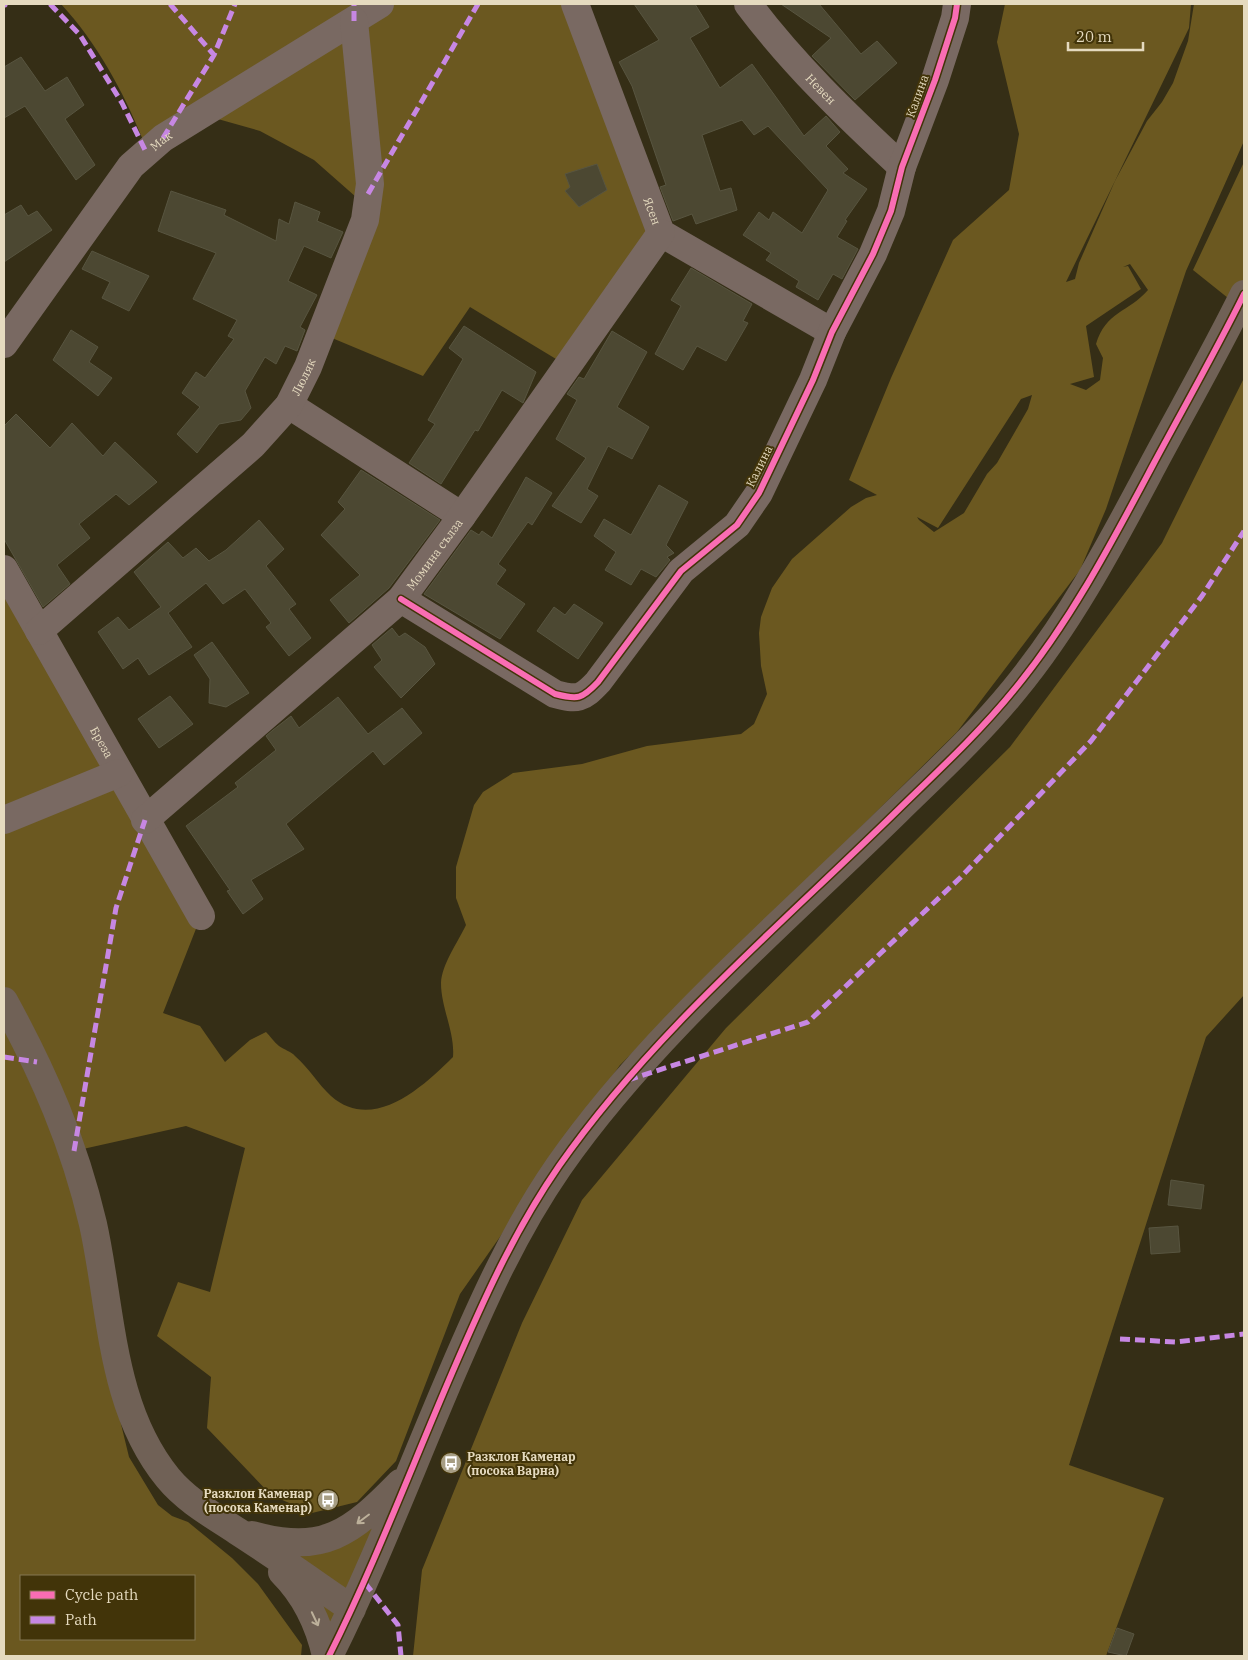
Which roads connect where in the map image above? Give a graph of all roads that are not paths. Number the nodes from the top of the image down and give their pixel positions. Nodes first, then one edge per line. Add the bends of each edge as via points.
1 (380, 4) edge
2 (575, 4) edge
3 (748, 4) edge
4 (957, 4) edge
5 (354, 21) junction
6 (902, 167) junction
7 (661, 233) junction
8 (1244, 294) edge
9 (832, 332) junction
10 (4, 344) edge
11 (289, 405) junction
12 (462, 516) junction
13 (4, 569) edge
14 (401, 599) junction
15 (39, 631) junction
16 (119, 773) junction
17 (4, 820) edge
18 (145, 820) junction
19 (201, 916) dead end
20 (4, 1001) edge
21 (409, 1472) junction
22 (237, 1531) junction
23 (352, 1610) junction
24 (328, 1656) edge

1 - 5 street, Мак
2 - 7 street, Ясен
3 - 6 street, Невен via 777,42 849,118
4 - 6 street, Калина via 938,71
5 - 10 street, Мак via 163,138 136,161
5 - 11 street, Люляк via 370,184 365,220 308,367
6 - 9 street, Калина via 891,211 873,254
7 - 9 street, Ясен
7 - 12 street, Момина сълза
8 - 21 street via 1101,562 1062,625 1014,691 942,767 678,1025 626,1081 561,1164 518,1230 488,1290
9 - 14 street, Калина via 813,380 748,511 737,526 681,571 587,694 574,700 555,694
11 - 12 street
11 - 15 street, Люляк via 254,445
12 - 14 street, Момина сълза
13 - 15 street, Бреза
14 - 18 street, Момина сълза
15 - 16 street, Бреза
16 - 17 street
16 - 18 street, Бреза
18 - 19 street, Бреза
20 - 22 street via 37,1062 74,1151 93,1226 110,1334 126,1396 143,1442 169,1479 200,1508
21 -> 22 street via 367,1516 345,1532 304,1542 278,1542
21 - 23 street
22 - 23 street
22 -> 24 street via 284,1573 299,1591 321,1632
23 - 24 street

